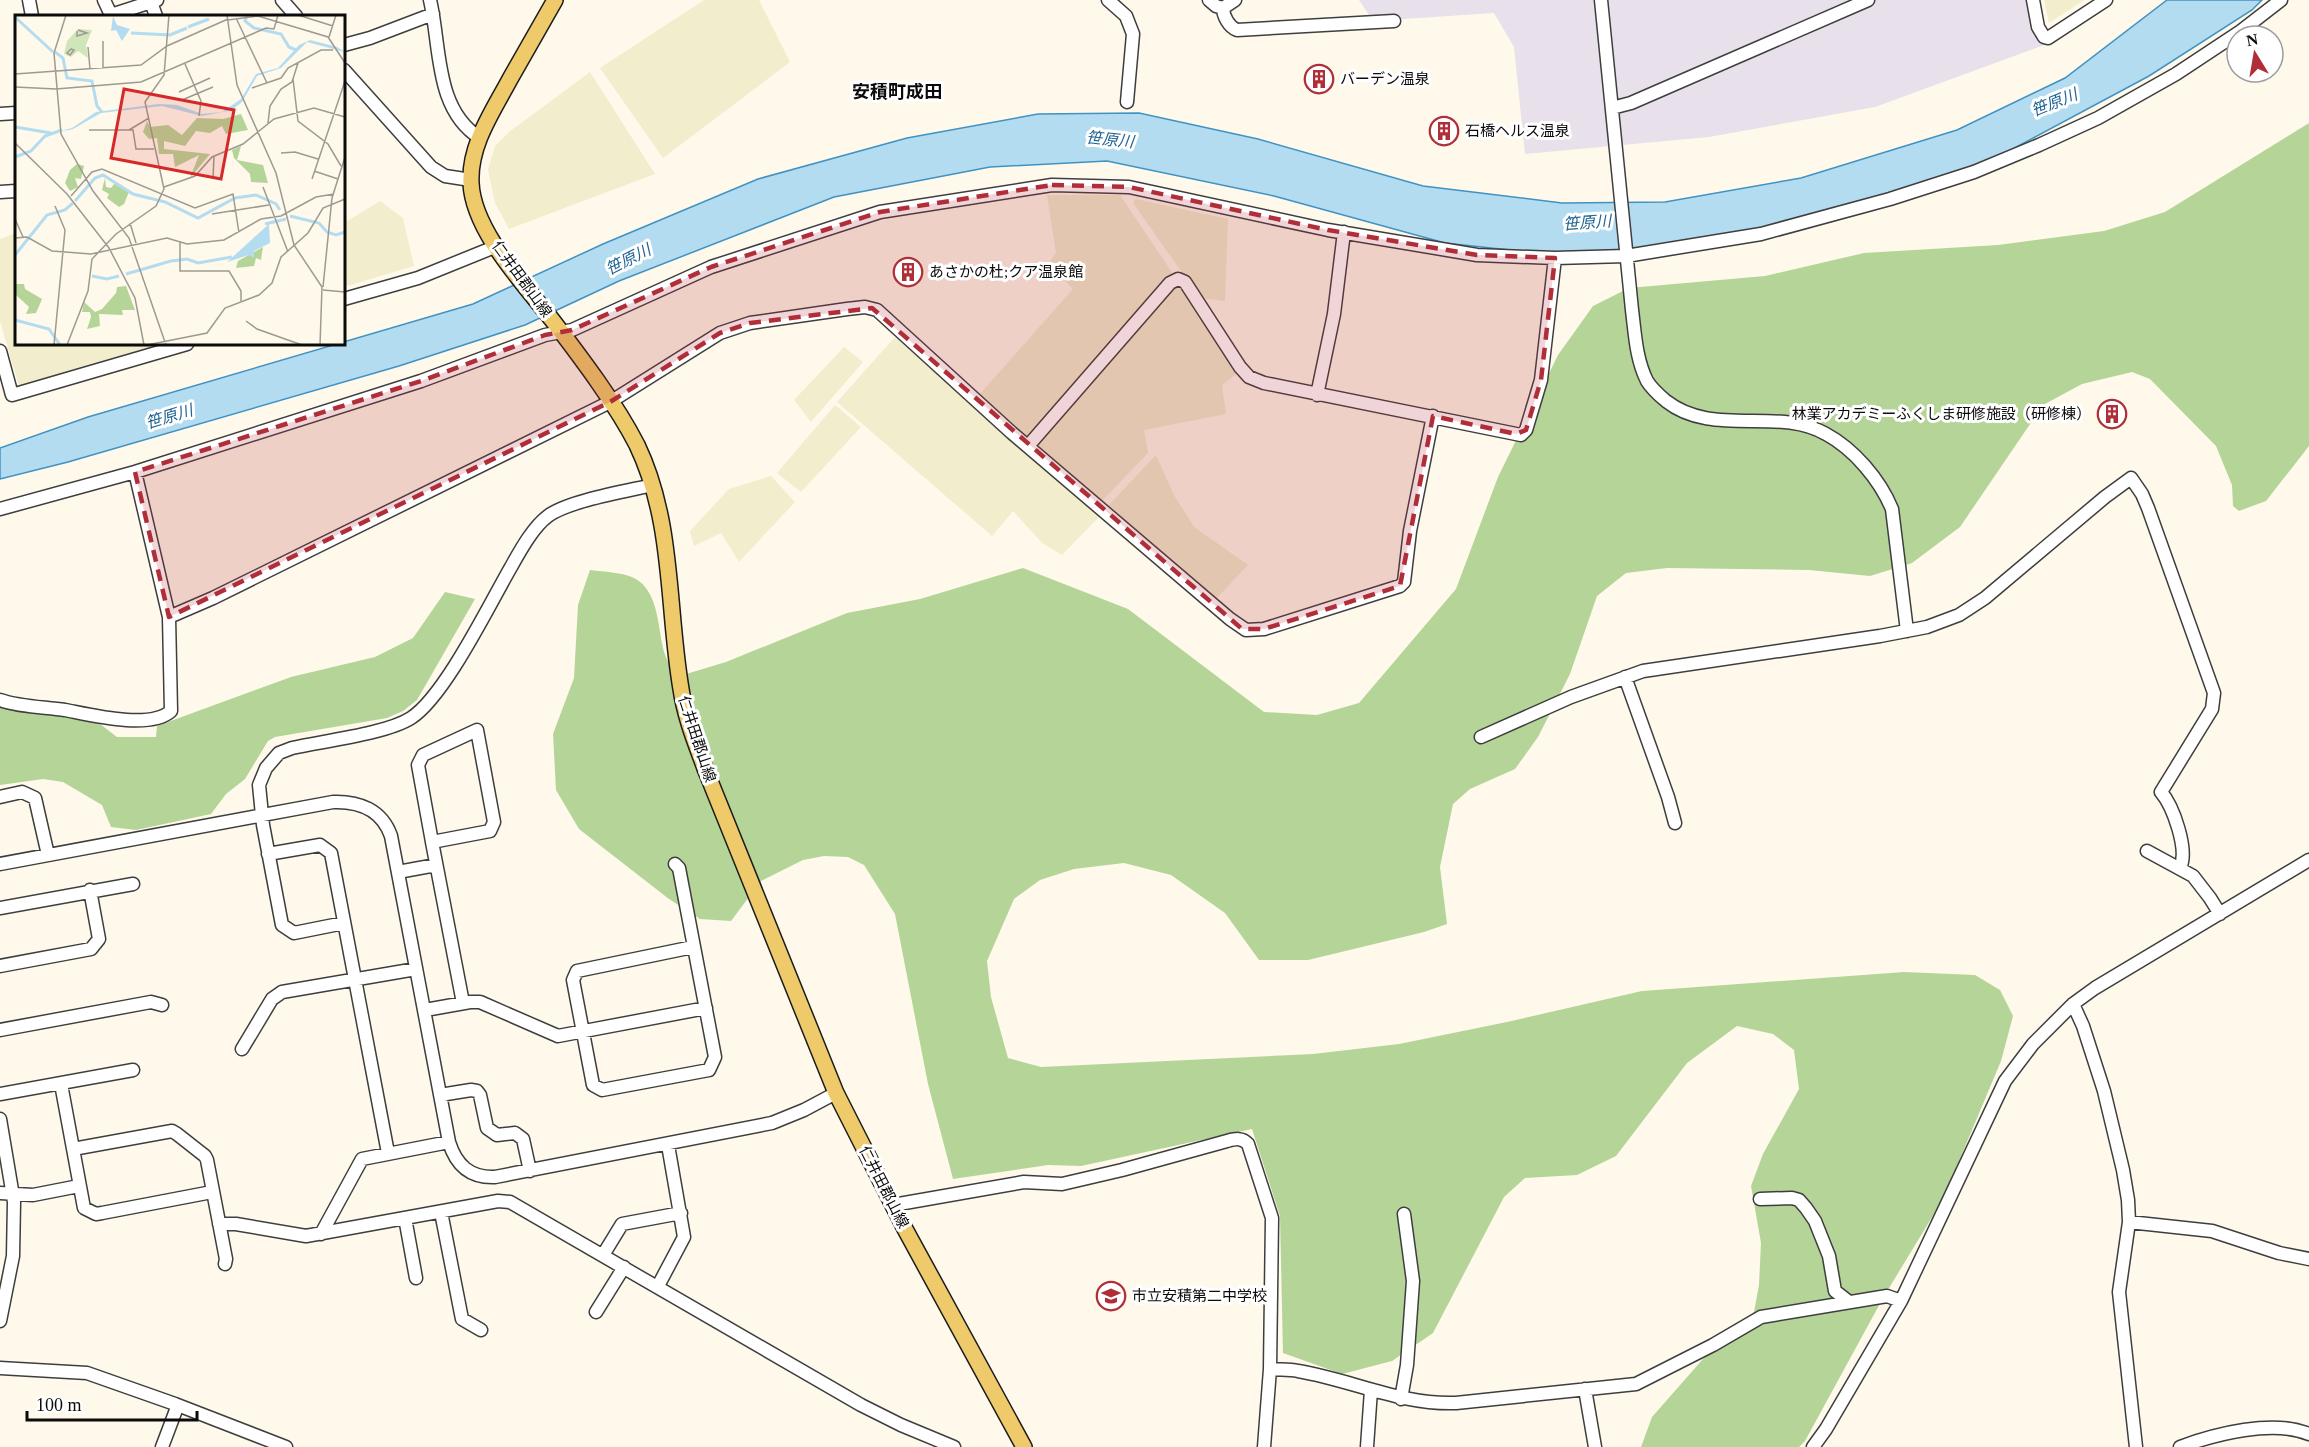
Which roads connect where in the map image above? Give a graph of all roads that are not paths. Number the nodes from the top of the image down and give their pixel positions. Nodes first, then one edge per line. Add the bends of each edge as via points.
1 (29, 0) edge
2 (104, 0) edge
3 (282, 0) edge
4 (430, 0) edge
5 (555, 0) edge
6 (1108, 0) edge
7 (1209, 0) edge
8 (1235, 0) edge
9 (1601, 0) edge
10 (2032, 0) edge
11 (2106, 0) edge
12 (2281, 0) edge
13 (154, 1) edge
14 (1864, 1) edge
15 (1223, 8) junction
16 (433, 14) junction
17 (32, 15) edge
18 (111, 15) edge
19 (114, 15) edge
20 (295, 15) edge
21 (1394, 21) dead end
22 (345, 45) edge
23 (345, 71) edge
24 (1127, 102) dead end
25 (1612, 108) junction
26 (15, 113) edge
27 (0, 114) edge
28 (480, 138) junction
29 (471, 180) junction
30 (15, 190) edge
31 (0, 192) edge
32 (1344, 232) junction
33 (499, 249) junction
34 (1626, 252) junction
35 (1555, 258) junction
36 (345, 299) edge
37 (559, 329) junction
38 (184, 345) edge
39 (0, 351) edge
40 (1317, 395) junction
41 (610, 402) junction
42 (1433, 416) junction
43 (1028, 446) junction
44 (135, 472) junction
45 (653, 484) junction
46 (0, 509) edge
47 (169, 617) junction
48 (1907, 631) junction
49 (1625, 677) junction
50 (0, 700) edge
51 (1481, 737) dead end
52 (0, 797) edge
53 (261, 816) junction
54 (1675, 823) dead end
55 (432, 842) junction
56 (2147, 851) dead end
57 (268, 854) junction
58 (48, 855) junction
59 (2309, 860) edge
60 (0, 864) edge
61 (675, 864) dead end
62 (436, 865) junction
63 (2180, 868) junction
64 (398, 872) junction
65 (133, 884) dead end
66 (90, 890) junction
67 (0, 908) edge
68 (2220, 914) junction
69 (344, 923) junction
70 (693, 947) junction
71 (0, 966) edge
72 (416, 969) junction
73 (356, 980) junction
74 (463, 1003) junction
75 (2073, 1004) junction
76 (162, 1005) dead end
77 (706, 1008) junction
78 (425, 1010) junction
79 (0, 1030) edge
80 (584, 1032) junction
81 (242, 1049) dead end
82 (133, 1070) dead end
83 (61, 1083) junction
84 (836, 1093) junction
85 (0, 1094) edge
86 (440, 1095) junction
87 (0, 1124) edge
88 (449, 1142) junction
89 (668, 1145) junction
90 (73, 1149) junction
91 (388, 1153) junction
92 (530, 1171) junction
93 (79, 1186) junction
94 (212, 1192) junction
95 (0, 1193) edge
96 (13, 1193) junction
97 (1760, 1199) dead end
98 (893, 1205) junction
99 (441, 1212) junction
100 (681, 1213) junction
101 (1404, 1214) dead end
102 (405, 1218) junction
103 (2129, 1222) junction
104 (219, 1224) junction
105 (6, 1229) edge
106 (321, 1234) junction
107 (603, 1255) junction
108 (2309, 1259) edge
109 (225, 1264) dead end
110 (624, 1267) junction
111 (416, 1278) dead end
112 (658, 1286) junction
113 (1901, 1300) junction
114 (1849, 1302) junction
115 (596, 1312) dead end
116 (0, 1321) edge
117 (481, 1330) dead end
118 (0, 1368) edge
119 (1270, 1369) junction
120 (1585, 1389) junction
121 (1371, 1390) junction
122 (1401, 1399) junction
123 (175, 1404) junction
124 (2309, 1434) edge
125 (162, 1447) edge
126 (286, 1447) edge
127 (954, 1447) edge
128 (1024, 1447) edge
129 (1264, 1447) edge
130 (1367, 1447) edge
131 (1595, 1447) edge
132 (1813, 1447) edge
133 (2136, 1447) edge
134 (2180, 1447) edge

1 - 17 street
2 - 18 street
3 - 20 street
4 - 16 street
5 - 28 main road, 仁井田郡山線
6 - 24 street via 1126,16 1132,28
7 - 15 street
8 - 15 street
9 - 25 street
10 - 11 street via 2038,27 2048,38
12 - 34 street via 2176,74 2108,112 1974,172 1761,234
13 - 19 street
14 - 25 street
15 - 21 street via 1237,30
16 - 22 street
16 - 28 street via 446,92 465,127
23 - 29 street via 431,167 445,176
25 - 34 street
26 - 27 street
28 - 29 main road, 仁井田郡山線 via 473,156
29 - 33 main road, 仁井田郡山線 via 478,212
30 - 31 street
32 - 35 street via 1477,255
32 - 37 street via 1129,188 1052,185 880,212 711,267 586,324
32 - 40 street via 1334,314
33 - 36 street
33 - 37 main road, 仁井田郡山線
34 - 35 street
34 - 48 street via 1638,359 1648,383 1661,396 1677,409 1706,419 1788,423 1826,433 1852,454 1884,490 1892,509
35 - 42 street via 1541,380 1527,430 1521,435
37 - 41 main road, 仁井田郡山線
37 - 44 street via 421,381
38 - 39 street via 12,395
40 - 42 street
40 - 43 street via 1250,377 1185,282 1178,279 1170,283
41 - 43 street via 731,328 865,308 877,310
41 - 45 main road, 仁井田郡山線 via 629,430
41 - 47 street
42 - 43 street via 1404,582 1253,631 1230,620
44 - 46 street
44 - 47 street
45 - 53 street via 570,506 548,516 525,543 430,700 410,718 384,729 279,753 266,768 259,785
45 - 84 main road, 仁井田郡山線 via 664,531 688,721
47 - 50 street via 171,711 166,715 152,720 92,716
48 - 49 street via 1643,671
48 - 63 street via 1971,609 2131,477 2148,508 2214,693 2212,709 2161,792 2182,843 2184,858
49 - 51 street
49 - 54 street
52 - 58 street via 22,792 36,798
53 - 57 street
53 - 58 street
53 - 64 street via 333,802 362,805 379,816 388,828
55 - 55 street via 490,831 494,822 477,730 423,755 418,765
55 - 62 street
56 - 63 street
57 - 69 street via 282,925 294,933
57 - 69 street via 323,845 331,853
58 - 60 street
59 - 68 street
61 - 70 street via 679,868
62 - 64 street
62 - 74 street
63 - 68 street via 2198,880
64 - 72 street
65 - 66 street
66 - 67 street
66 - 71 street via 99,939 91,950
68 - 75 street
69 - 73 street
70 - 77 street
70 - 80 street via 579,969 572,978
72 - 73 street
72 - 78 street
73 - 81 street via 282,992 272,999
73 - 91 street
74 - 78 street
74 - 80 street via 480,1002 555,1036
75 - 103 street via 2104,1091 2123,1170
75 - 113 street via 2033,1044 2006,1081
76 - 79 street via 151,1002
77 - 80 street
77 - 80 street via 715,1057 709,1070 602,1090 593,1084
78 - 86 street
82 - 83 street
83 - 85 street
83 - 90 street
84 - 89 street via 772,1123
84 - 98 main road, 仁井田郡山線
86 - 88 street
86 - 92 street via 477,1091 487,1128 497,1135 515,1133 523,1139
87 - 96 street
88 - 91 street
88 - 92 street via 457,1161 478,1176
89 - 92 street
89 - 100 street
90 - 93 street
90 - 94 street via 175,1132 205,1156
91 - 106 street via 360,1161
93 - 94 street via 84,1208 96,1214
93 - 96 street via 33,1195
94 - 104 street
95 - 96 street
96 - 105 street
97 - 114 street via 1792,1198 1806,1208 1829,1256 1835,1291
98 - 119 street via 1024,1182 1062,1184 1227,1141 1245,1141 1272,1218
98 - 128 main road, 仁井田郡山線
99 - 102 street
99 - 107 street via 506,1200
99 - 117 street via 462,1319
100 - 107 street via 622,1224
100 - 112 street via 684,1240
101 - 122 street via 1413,1281
102 - 106 street
102 - 111 street
103 - 108 street via 2212,1231
103 - 133 street via 2119,1292
104 - 106 street via 306,1236
104 - 109 street
105 - 116 street via 11,1267
107 - 110 street
110 - 112 street
110 - 115 street
112 - 127 street via 861,1405
113 - 114 street via 1887,1296
113 - 132 street
114 - 120 street via 1761,1317 1644,1381
118 - 123 street via 93,1374
119 - 121 street via 1297,1370
119 - 129 street
120 - 122 street via 1456,1404
120 - 131 street
121 - 122 street
121 - 130 street
123 - 125 street
123 - 126 street
124 - 134 street via 2252,1430 2216,1435

